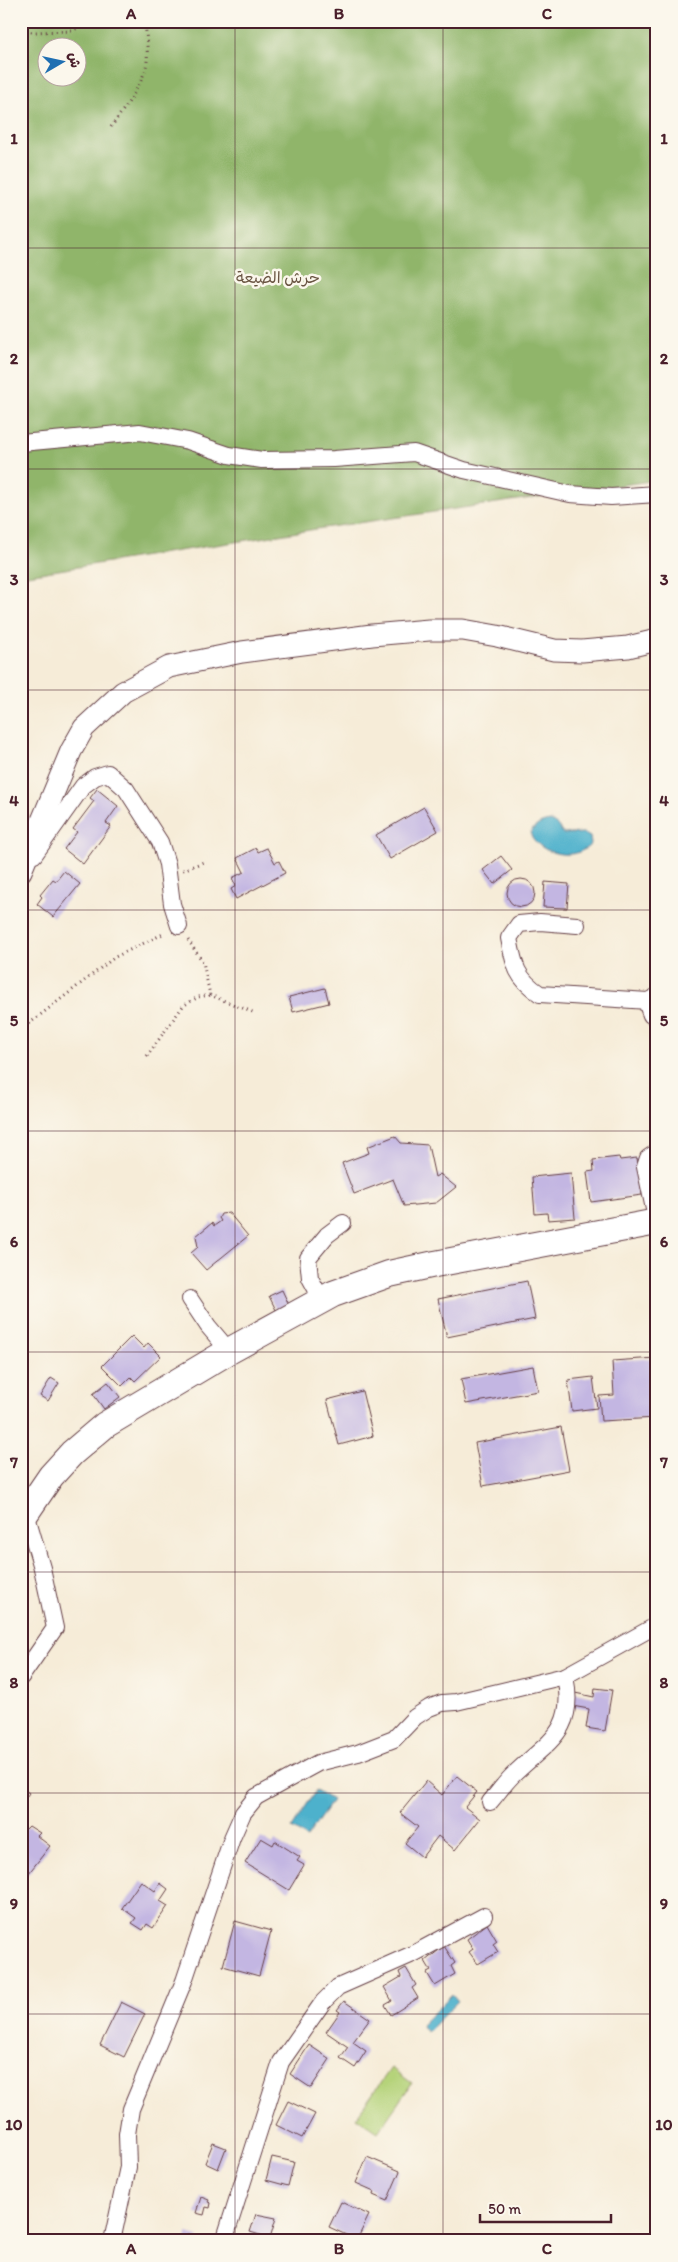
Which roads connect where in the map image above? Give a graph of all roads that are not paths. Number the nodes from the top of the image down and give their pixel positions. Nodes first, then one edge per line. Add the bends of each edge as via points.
1 (21, 443) edge
2 (657, 494) edge
3 (657, 640) edge
4 (21, 872) edge
5 (578, 925) dead end
6 (179, 926) road end
7 (653, 998) edge
8 (657, 1017) edge
9 (657, 1152) edge
10 (657, 1222) edge
11 (343, 1223) dead end
12 (190, 1299) dead end
13 (322, 1300) junction
14 (229, 1351) junction
15 (24, 1516) edge
16 (657, 1625) edge
17 (565, 1676) junction
18 (21, 1677) edge
19 (490, 1802) dead end
20 (484, 1916) dead end
21 (112, 2241) edge
22 (224, 2241) edge

1 - 2 street via 140,432 262,460 414,453 464,470 570,494 611,497
3 - 4 street via 582,651 554,650 463,630 429,630 242,652 170,668 124,692 84,728 71,750
4 - 6 street via 83,786 108,773 126,789 160,842
5 - 7 street via 519,924 509,938 514,966 526,985 540,994
7 - 8 street via 648,1008 651,1015
9 - 10 street via 648,1158 645,1167
10 - 13 main road via 389,1274
11 - 13 street via 327,1235 308,1258 310,1278
12 - 14 street
13 - 14 main road
14 - 15 main road via 105,1426 72,1453 51,1476
15 - 18 street via 42,1568 55,1628
16 - 17 street
17 - 19 street via 569,1693 564,1720 554,1740 511,1777
17 - 21 street via 429,1708 415,1717 394,1739 358,1753 318,1763 256,1797 243,1814 232,1838 184,1981 131,2109 127,2134 128,2166
20 - 22 street via 338,1987 323,2002 281,2062

